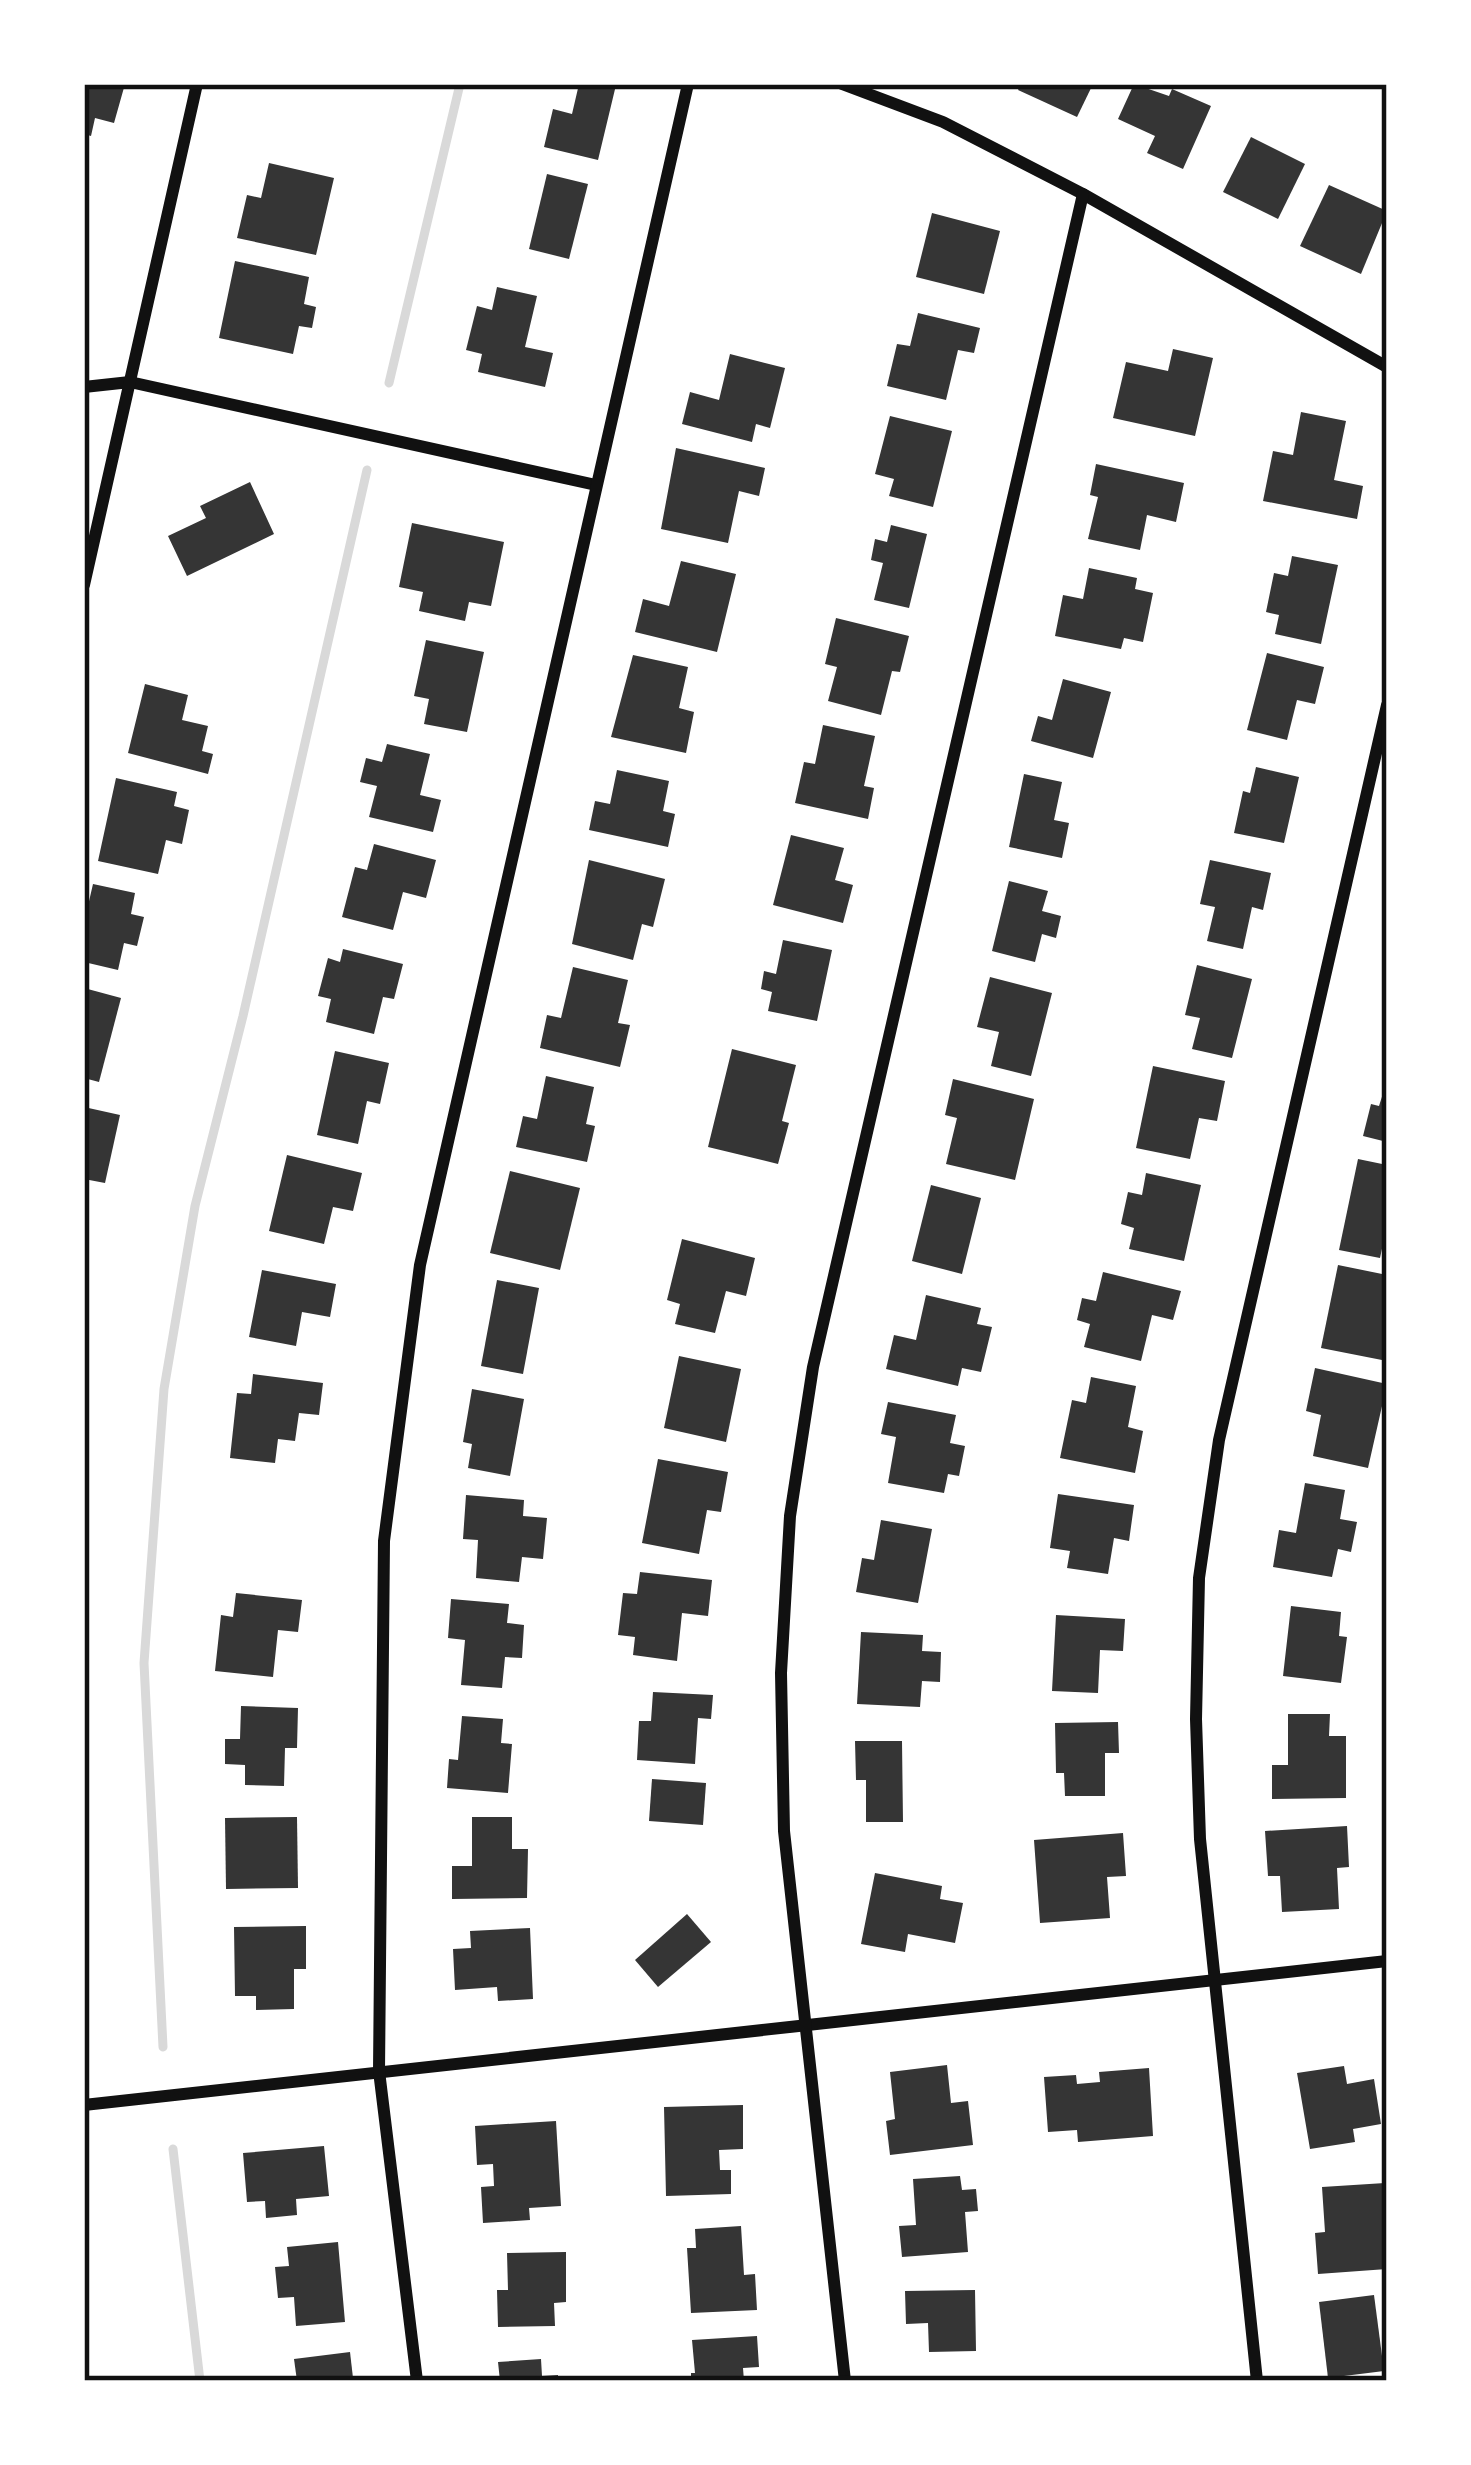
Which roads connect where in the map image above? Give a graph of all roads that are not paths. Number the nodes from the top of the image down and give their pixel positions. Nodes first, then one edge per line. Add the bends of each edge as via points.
1 (197, 84) edge
2 (688, 84) edge
3 (842, 84) edge
4 (1083, 194) junction
5 (1387, 367) edge
6 (130, 382) junction
7 (84, 387) edge
8 (596, 484) junction
9 (84, 585) edge
10 (1387, 705) edge
11 (1387, 1961) edge
12 (1213, 1978) junction
13 (806, 2024) junction
14 (379, 2071) junction
15 (84, 2105) edge
16 (417, 2381) edge
17 (845, 2381) edge
18 (1257, 2381) edge

1 - 6 street
2 - 8 street
3 - 4 street via 943,122
4 - 5 street
4 - 13 street via 814,1367 790,1516 781,1673 784,1831
6 - 7 street
6 - 8 street
6 - 9 street
8 - 14 street via 420,1265 384,1541
10 - 12 street via 1219,1440 1199,1578 1200,1839
11 - 12 street
12 - 13 street
12 - 18 street
13 - 14 street
13 - 17 street
14 - 15 street
14 - 16 street

